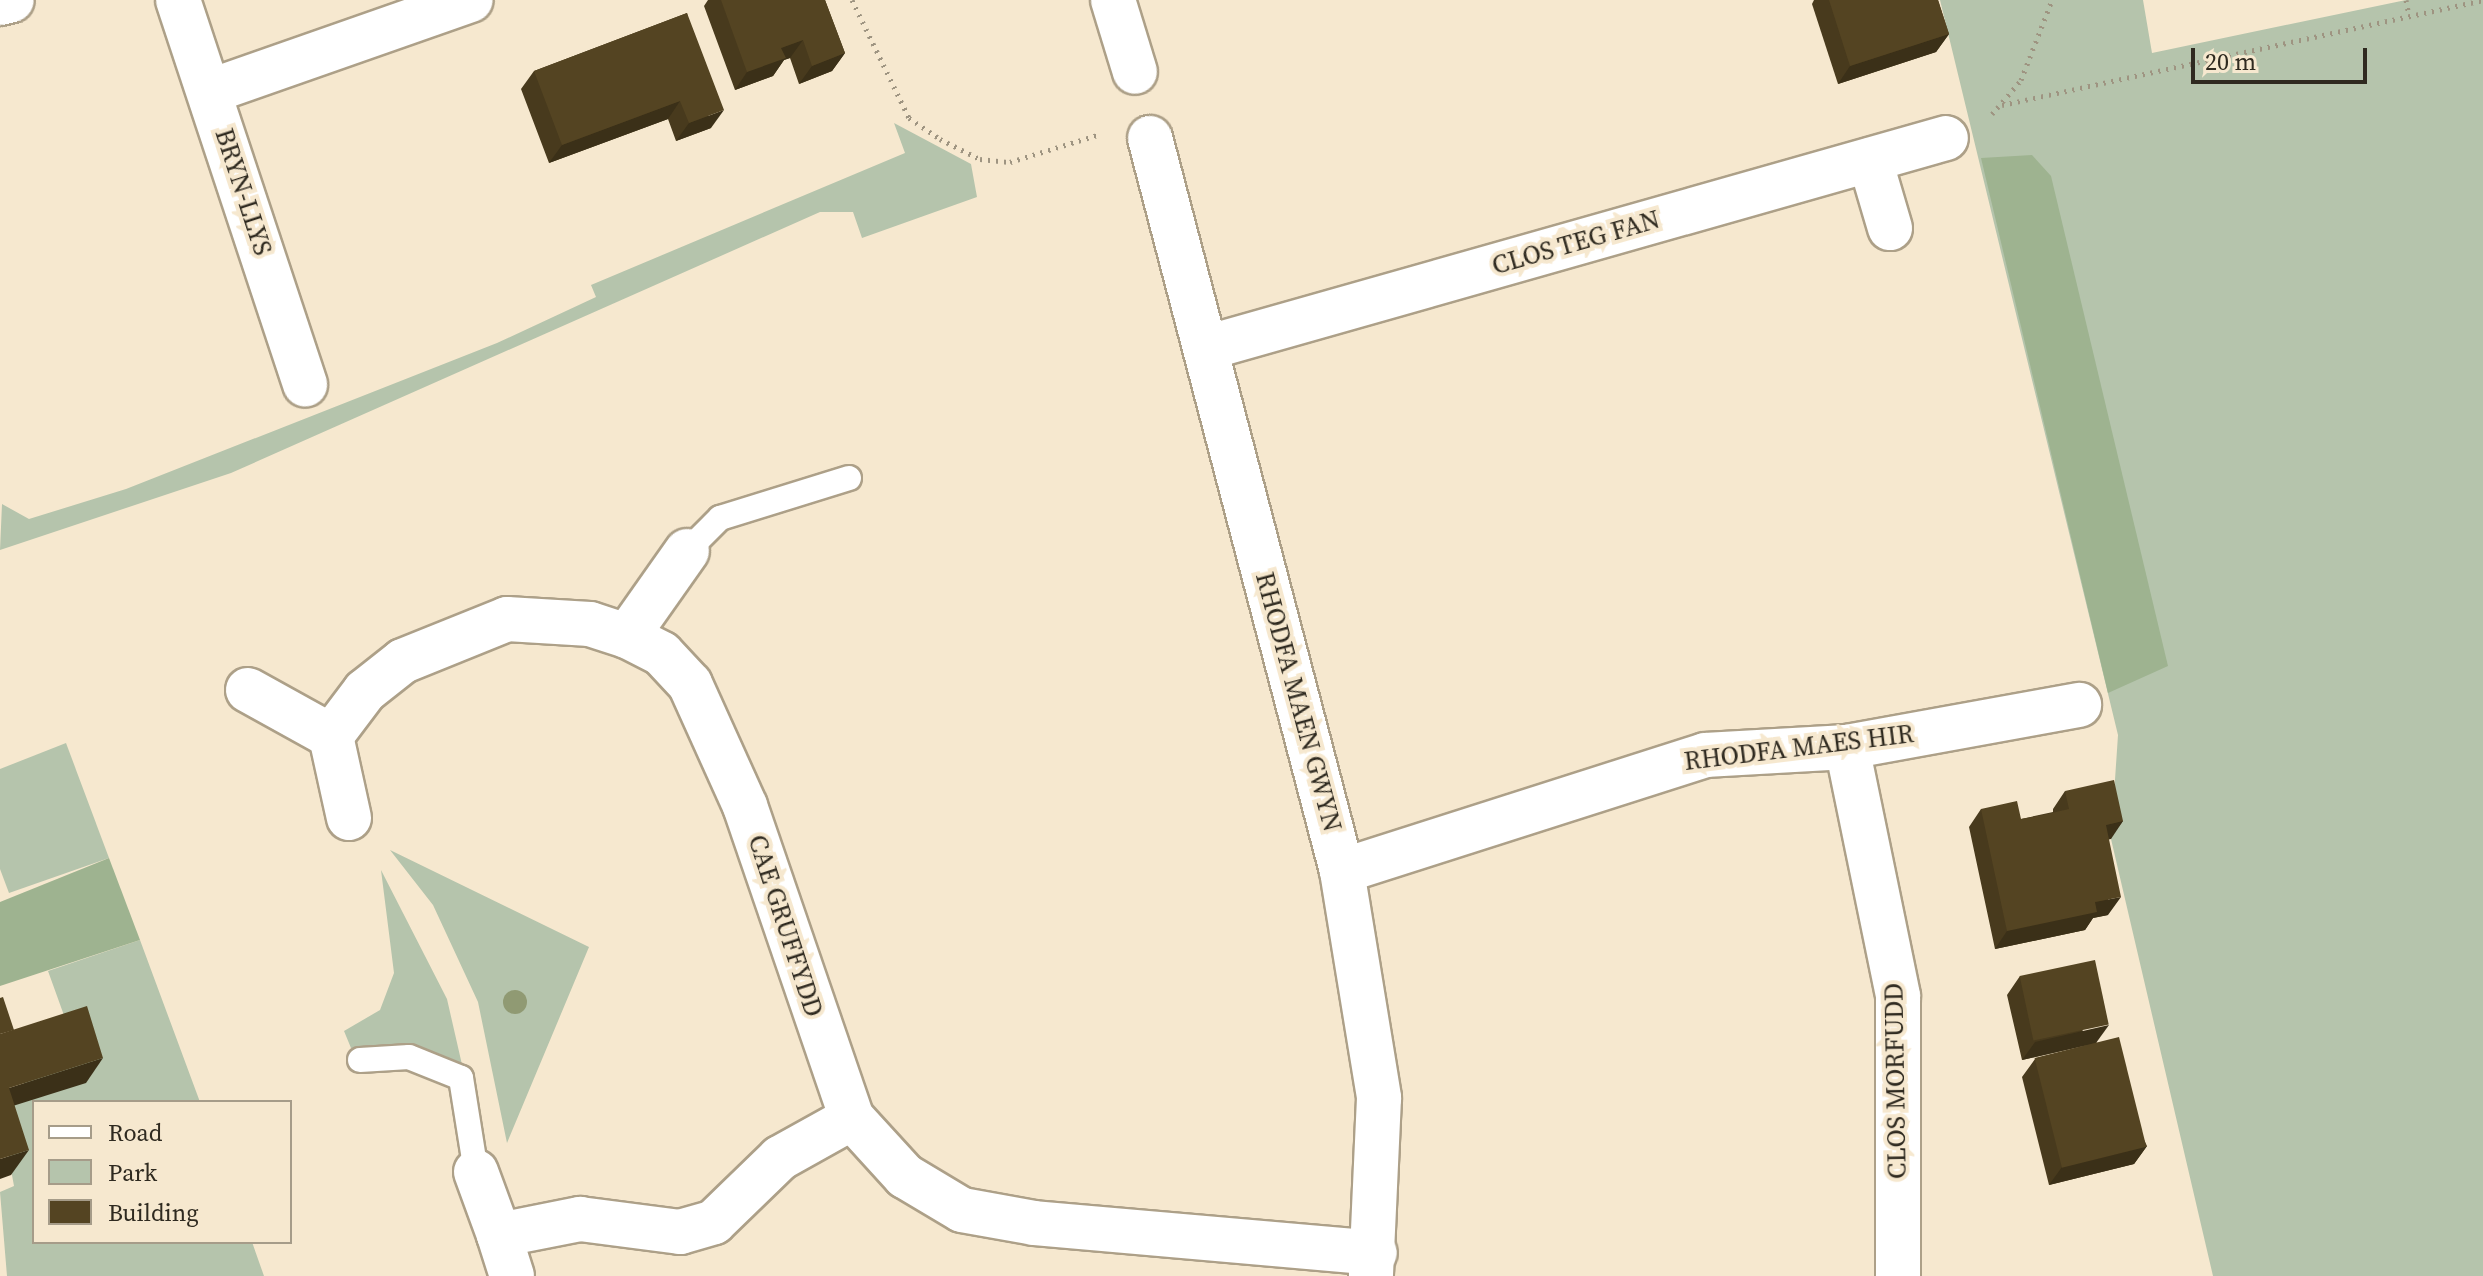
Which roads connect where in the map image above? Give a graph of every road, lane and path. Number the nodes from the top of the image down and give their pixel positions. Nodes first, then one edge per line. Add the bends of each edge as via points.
1 (12, 0) edge
2 (178, 0) edge
3 (471, 0) edge
4 (852, 0) edge
5 (2052, 0) edge
6 (2406, 0) edge
7 (2483, 0) edge
8 (1119, 1) edge
9 (0, 3) edge
10 (2409, 15) junction
11 (1135, 72) dead end
12 (211, 91) junction
13 (2002, 105) junction
14 (1150, 138) joint
15 (1946, 138) joint
16 (1870, 160) junction
17 (1890, 228) dead end
18 (1206, 348) junction
19 (305, 385) dead end
20 (849, 478) dead end
21 (687, 551) joint
22 (627, 636) junction
23 (248, 690) dead end
24 (2079, 705) dead end
25 (331, 736) junction
26 (1847, 747) junction
27 (349, 818) dead end
28 (1342, 871) junction
29 (360, 1060) dead end
30 (852, 1118) junction
31 (476, 1172) joint
32 (499, 1235) junction
33 (1373, 1265) edge
34 (512, 1276) edge
35 (1898, 1276) edge

1 - 9 street
2 - 12 street, BRYN-LLYS
3 - 12 street
4 - 14 path via 909,118 980,159 1010,162 1146,120
5 - 13 path via 2021,80
6 - 10 path
7 - 10 path
8 - 11 street
10 - 13 path
12 - 19 street, BRYN-LLYS
13 - 15 path via 1983,123
14 - 18 street, RHODFA MAEN GWYN
15 - 16 street, CLOS TEG FAN
16 - 17 street
16 - 18 street, CLOS TEG FAN
18 - 28 street, RHODFA MAEN GWYN
20 - 21 lane via 720,518
21 - 22 street
22 - 25 street, CAE GRUFFYDD via 590,624 507,619 443,639 365,691
22 - 30 street, CAE GRUFFYDD via 662,654 690,684 745,806
23 - 25 street
24 - 26 street, RHODFA MAES HIR
25 - 27 street
26 - 28 street, RHODFA MAES HIR via 1705,755
26 - 35 street, CLOS MORFUDD via 1898,996
28 - 33 street, RHODFA MAEN GWYN via 1379,1098
29 - 31 lane via 409,1057 461,1078
30 - 32 street via 780,1158 714,1222 680,1232 580,1219
30 - 33 street, CAE GRUFFYDD via 905,1176 962,1210
31 - 32 street
32 - 34 street

